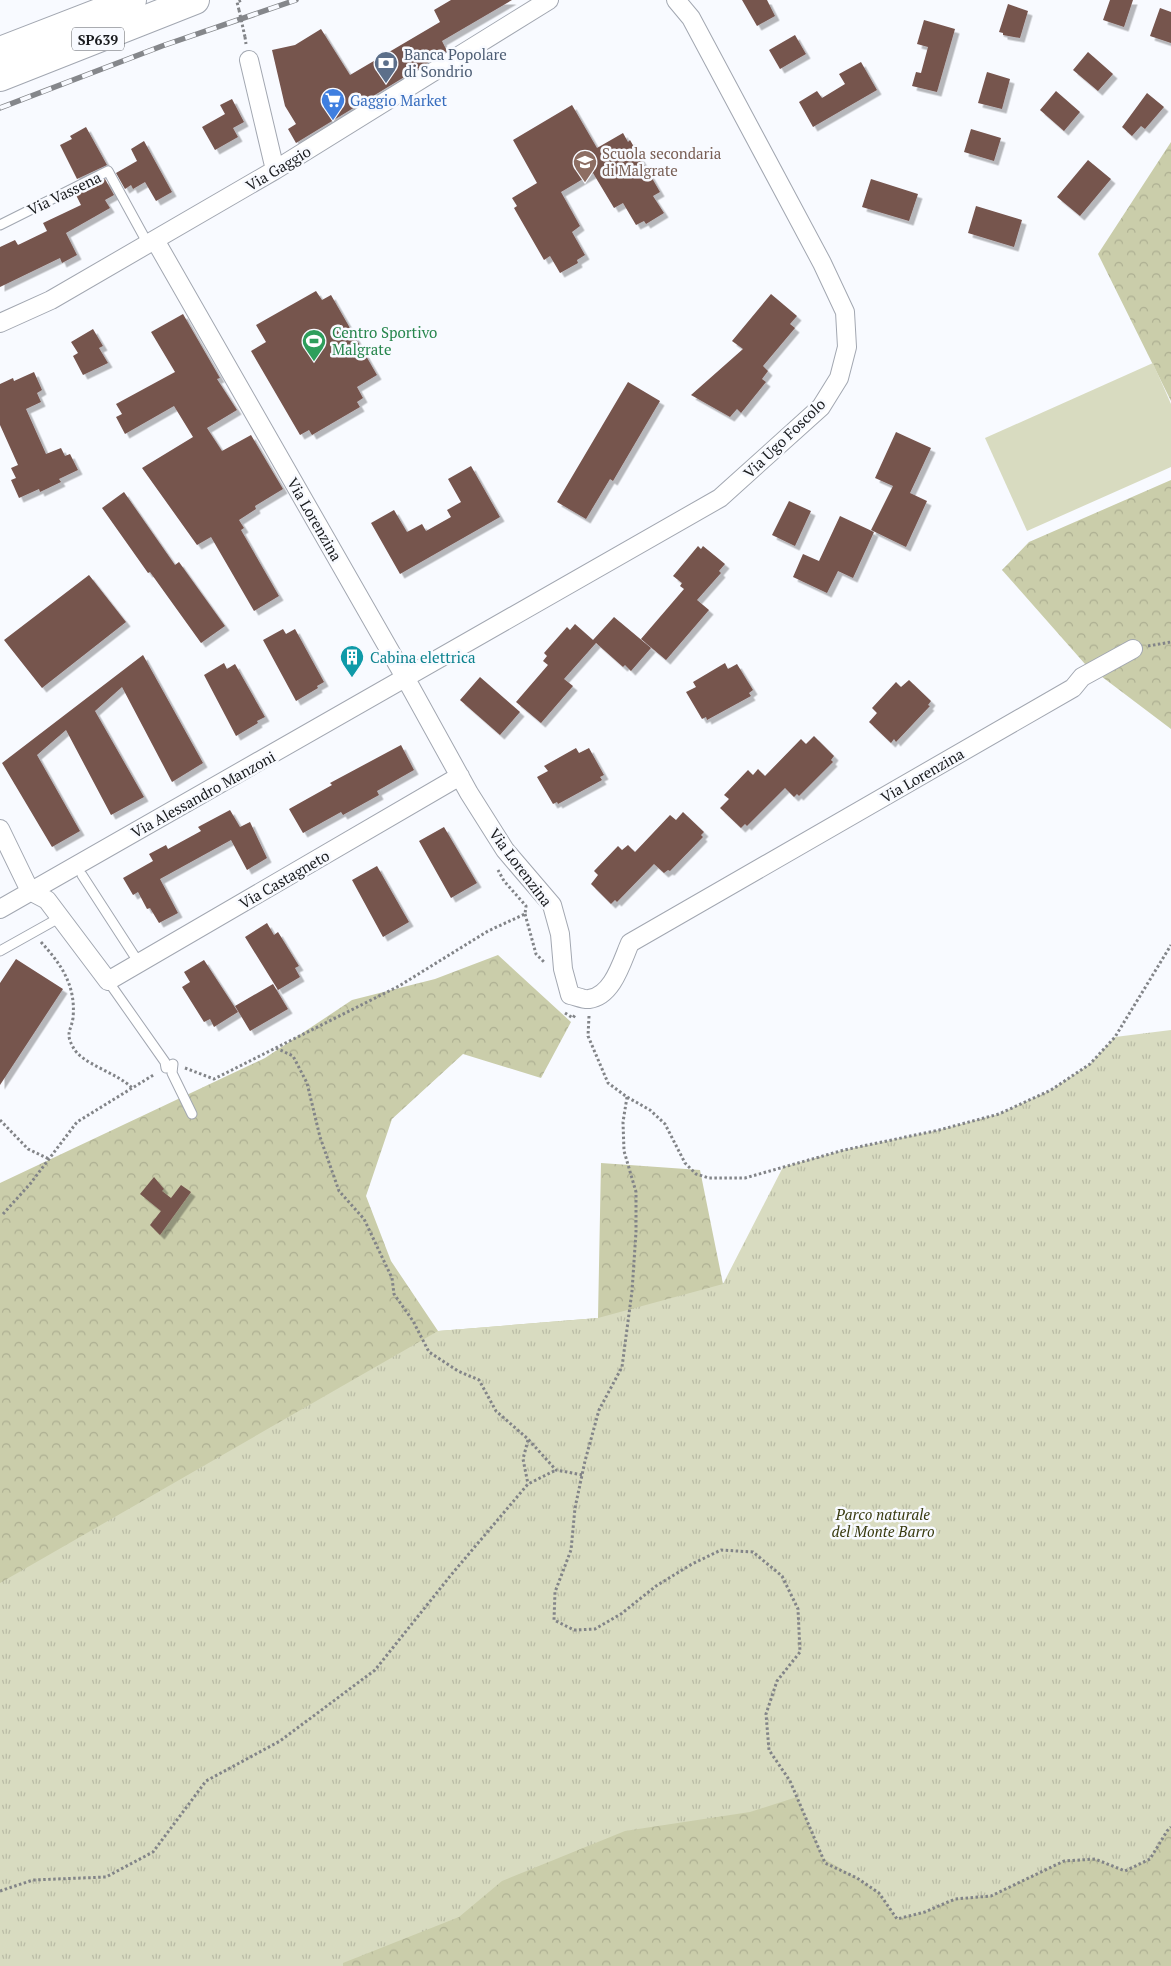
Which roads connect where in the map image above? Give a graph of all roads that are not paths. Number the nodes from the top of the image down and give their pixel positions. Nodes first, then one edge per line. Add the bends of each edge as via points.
1 (132, 0) edge
2 (195, 0) edge
3 (549, 0) edge
4 (676, 0) edge
5 (689, 0) edge
6 (691, 18) junction
7 (0, 51) edge
8 (249, 60) dead end
9 (0, 77) edge
10 (275, 170) junction
11 (0, 225) edge
12 (152, 242) junction
13 (0, 323) edge
14 (1133, 649) road end
15 (406, 679) junction
16 (460, 776) junction
17 (0, 829) edge
18 (82, 876) dead end
19 (30, 891) junction
20 (0, 909) edge
21 (59, 918) junction
22 (0, 951) edge
23 (140, 964) junction
24 (108, 981) junction
25 (192, 1114) dead end

1 - 7 main road, SP639
2 - 9 main road, SP639
3 - 10 street, Via Gaggio
4 - 6 street, Via Ugo Foscolo
5 - 6 street, Via Ugo Foscolo
6 - 15 street, Via Ugo Foscolo via 845,312 848,347 839,378 822,407 720,498
8 - 10 street
10 - 12 street, Via Gaggio
11 - 12 lane, Via Vassena via 108,171
12 - 13 street, Via Gaggio via 51,300
12 - 15 street, Via Lorenzina
14 - 16 street, Via Lorenzina via 1082,677 1073,688 630,943 613,980 603,993 589,999 570,995 552,905 506,850
15 - 16 street, Via Lorenzina
15 - 19 street, Via Alessandro Manzoni
16 - 23 street, Via Castagneto
17 - 19 street
18 - 23 lane
19 - 20 street, Via Alessandro Manzoni
19 - 21 street via 46,900
21 - 22 lane
21 - 24 street
23 - 24 street, Via Castagneto
24 - 25 lane via 170,1066

